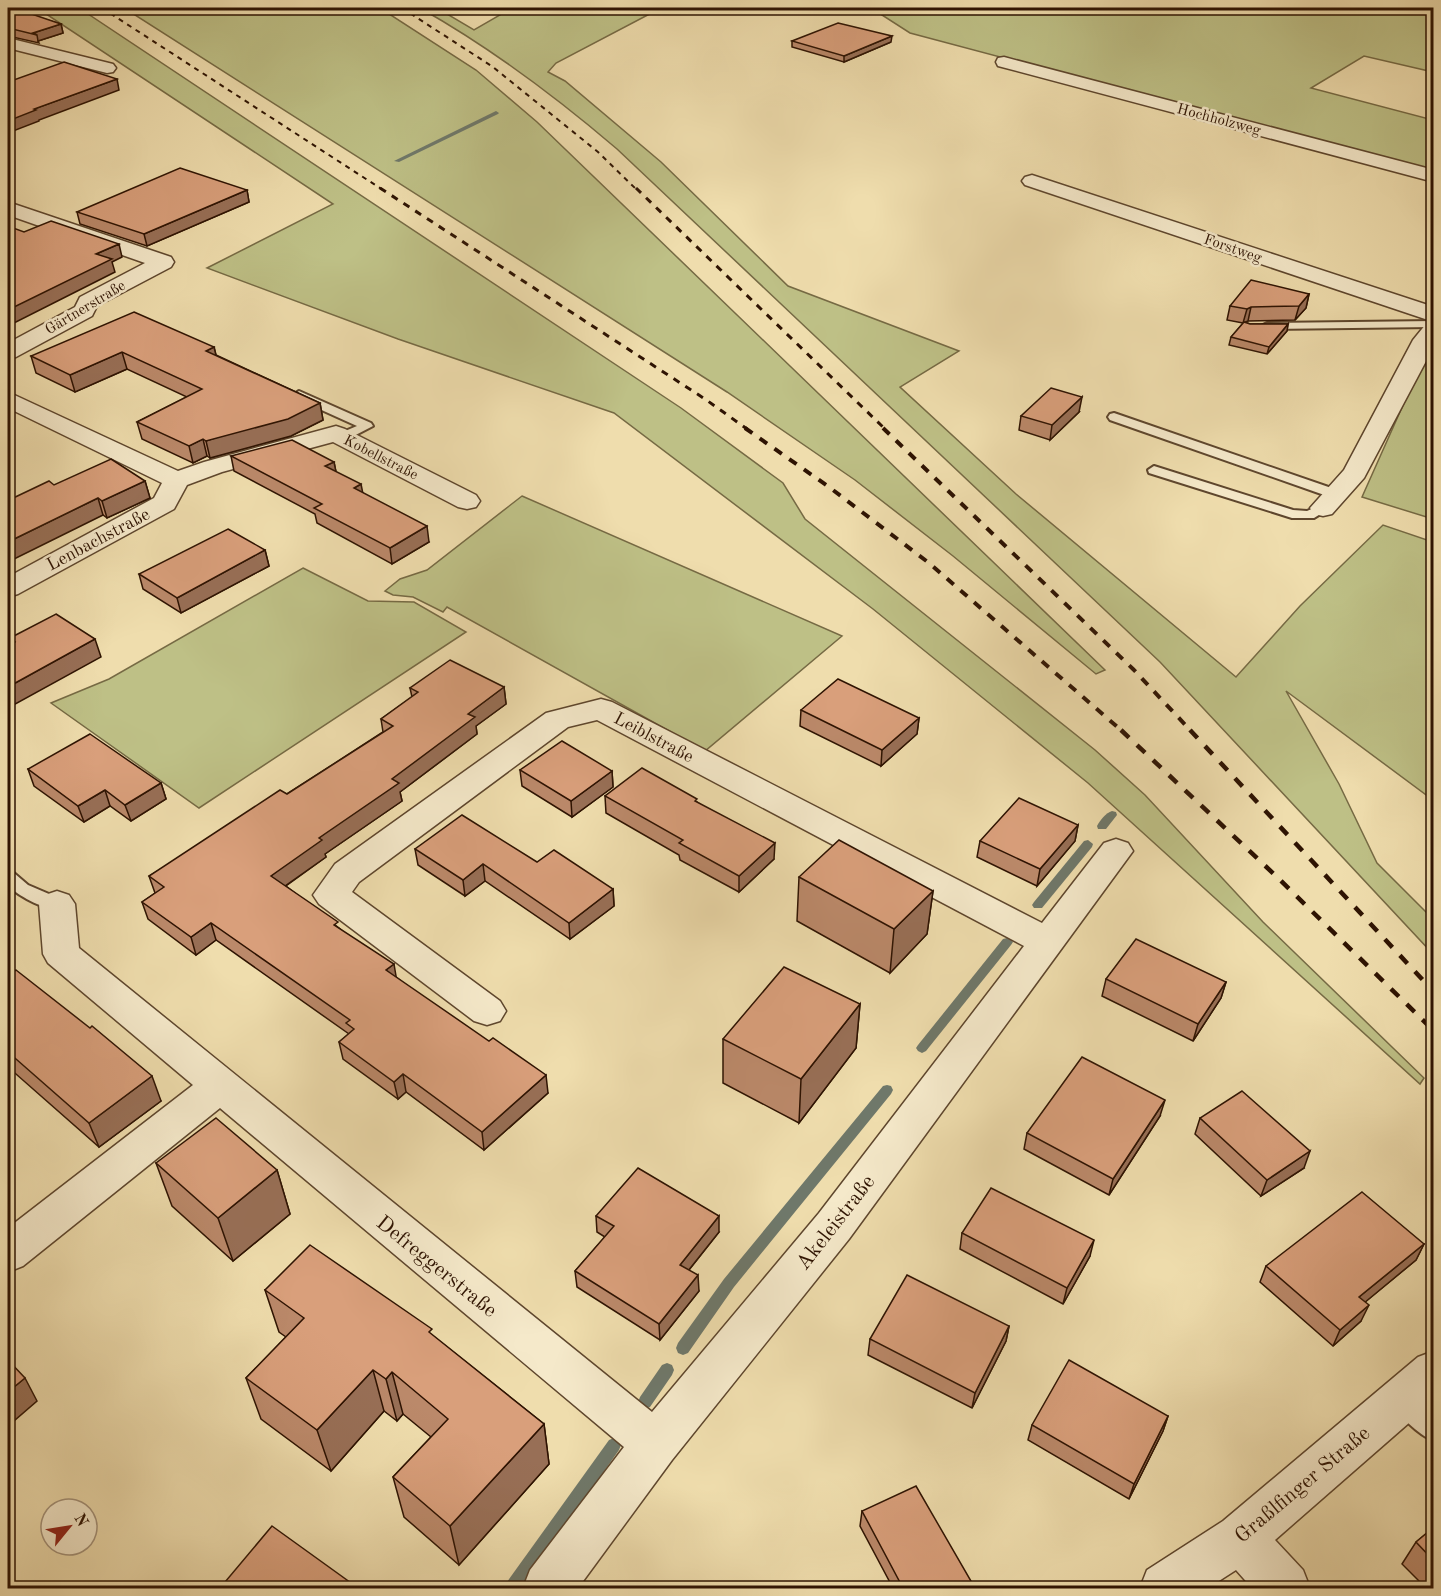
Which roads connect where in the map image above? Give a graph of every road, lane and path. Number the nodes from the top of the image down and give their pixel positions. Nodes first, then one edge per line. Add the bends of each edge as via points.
1 (8, 43) edge
2 (1004, 62) dead end
3 (107, 68) dead end
4 (1434, 176) edge
5 (1032, 181) dead end
6 (8, 208) edge
7 (1434, 315) edge
8 (1434, 324) edge
9 (1259, 326) edge
10 (1434, 329) edge
11 (8, 352) edge
12 (285, 389) edge
13 (8, 399) edge
14 (1114, 417) dead end
15 (342, 437) junction
16 (1154, 470) dead end
17 (177, 480) junction
18 (466, 501) dead end
19 (1329, 501) junction
20 (8, 588) edge
21 (1116, 851) dead end
22 (8, 877) edge
23 (57, 904) joint
24 (1047, 942) junction
25 (487, 1011) dead end
26 (219, 1087) junction
27 (8, 1253) edge
28 (1423, 1400) edge
29 (655, 1444) junction
30 (1239, 1538) junction
31 (548, 1588) edge
32 (1166, 1588) edge
33 (1285, 1588) edge

1 - 3 street
2 - 4 street, Hochholzweg
5 - 7 street, Forstweg
6 - 11 street, Gärtnerstraße via 163,262 88,302 84,311
8 - 9 lane
10 - 19 street via 1355,473
12 - 15 lane via 367,426
13 - 17 street
14 - 19 lane
15 - 17 street, Kobellstraße via 336,434
15 - 18 street, Kobellstraße
16 - 19 lane via 1292,514 1309,515
17 - 20 street, Lenbachstraße via 165,503
21 - 24 street, Akeleistraße
22 - 23 lane via 22,889
23 - 26 street, Defreggerstraße via 61,954
24 - 25 street, Leiblstraße via 601,710 558,720 347,873 331,895
24 - 29 street, Akeleistraße via 834,1226
26 - 27 street
26 - 29 street, Defreggerstraße
28 - 30 street, Graßlfinger Straße
29 - 31 street, Akeleistraße
30 - 32 street, Graßlfinger Straße
30 - 33 street

